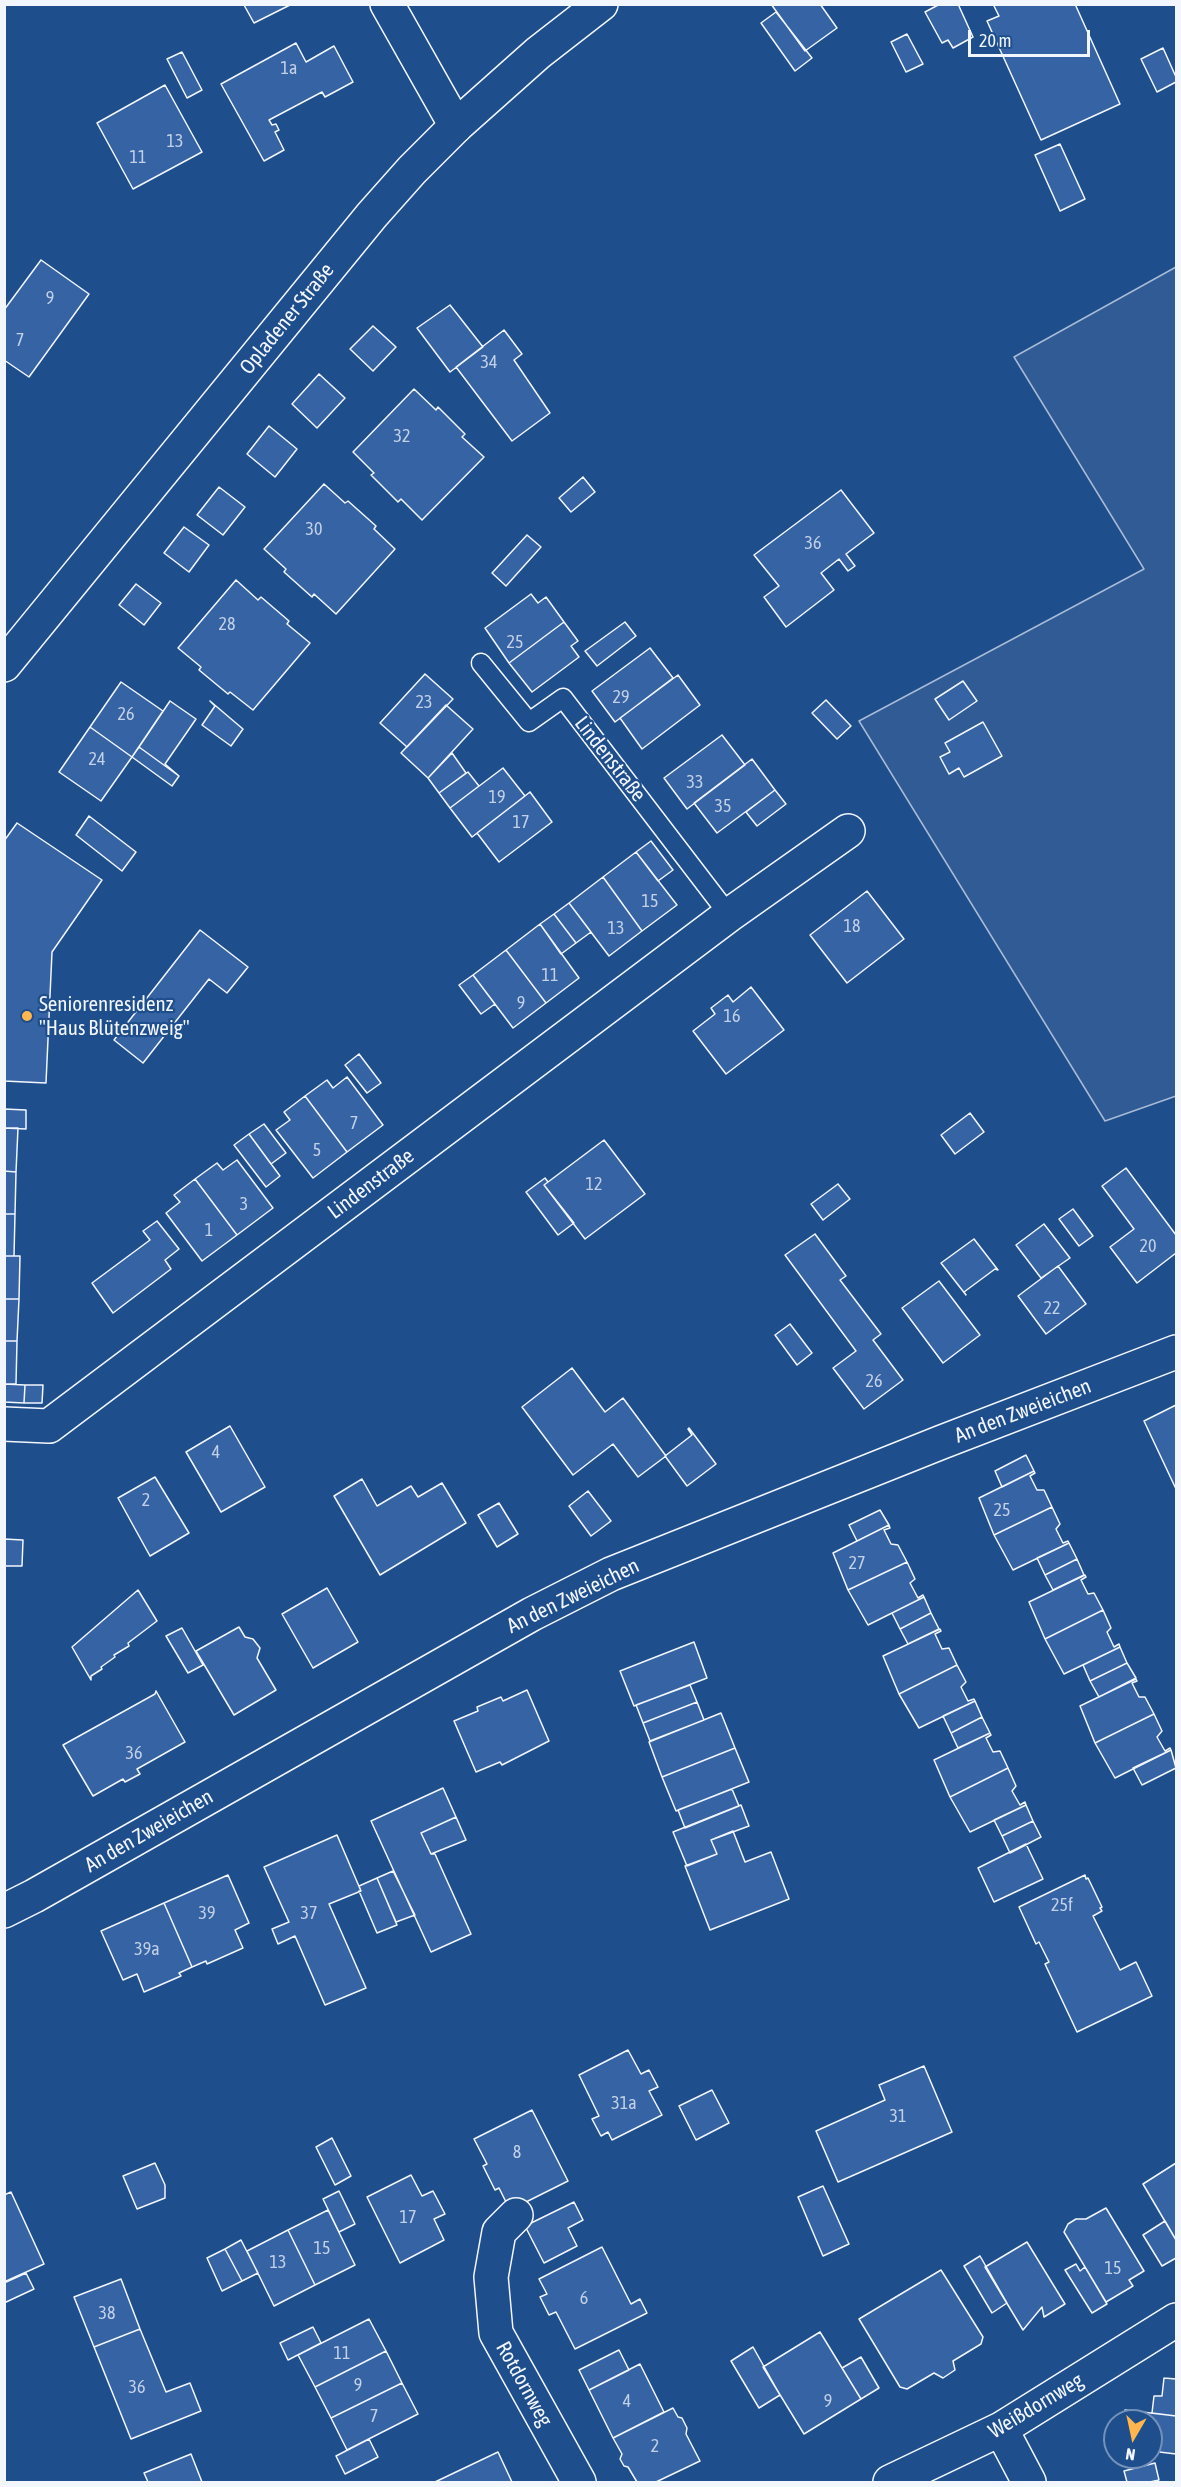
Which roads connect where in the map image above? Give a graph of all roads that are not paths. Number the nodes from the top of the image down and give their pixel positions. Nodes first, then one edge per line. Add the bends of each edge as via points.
1 (387, 4) edge
2 (601, 4) edge
3 (456, 126) junction
4 (481, 663) dead end
5 (4, 665) edge
6 (848, 831) dead end
7 (729, 915) junction
8 (1176, 1352) edge
9 (4, 1424) edge
10 (4, 1911) edge
11 (516, 2216) dead end
12 (1176, 2320) edge
13 (1001, 2429) junction
14 (579, 2482) edge
15 (890, 2482) edge
16 (1029, 2482) edge

1 - 3 street
2 - 3 street, Opladener Straße via 538,53
3 - 5 street, Opladener Straße via 372,215
4 - 7 lane, Lindenstraße via 529,722 563,698
6 - 7 street, Lindenstraße
7 - 9 street, Lindenstraße via 49,1426
8 - 10 street, An den Zweieichen via 611,1574 532,1614
11 - 14 street, Rotdornweg via 499,2232 491,2277 496,2333
12 - 13 street, Weißdornweg
13 - 15 street, Weißdornweg
13 - 16 street

